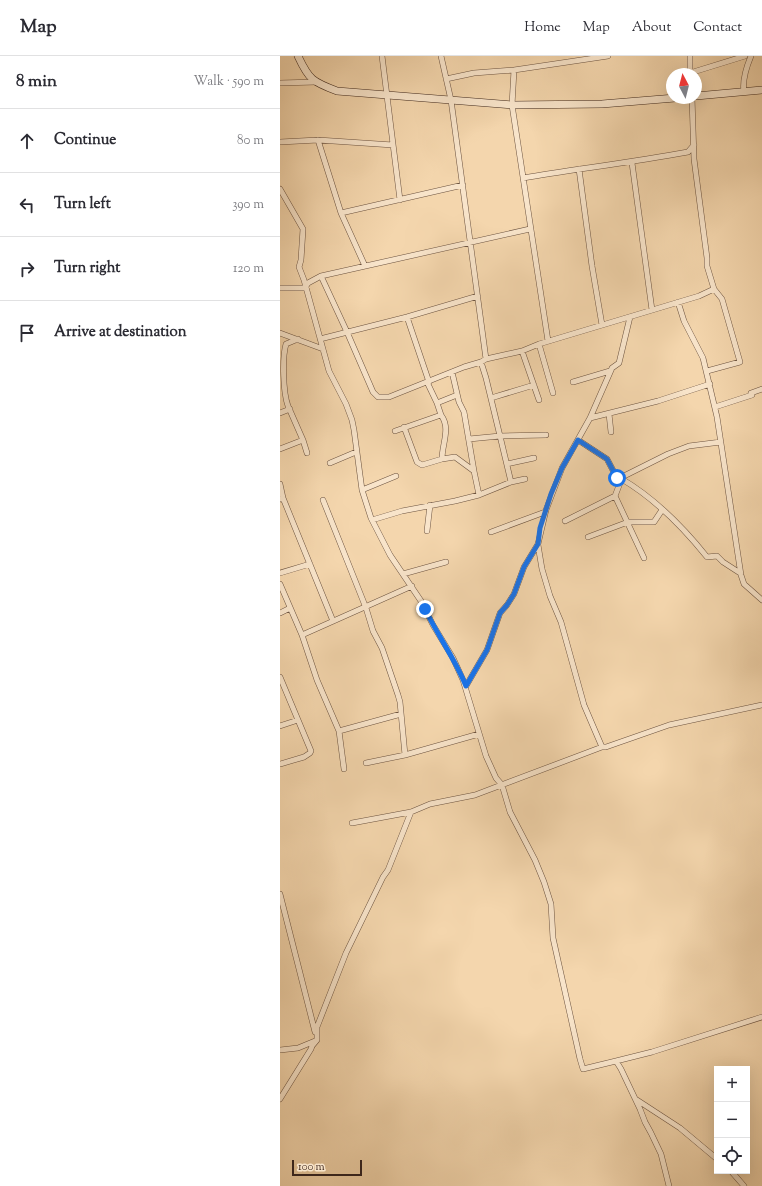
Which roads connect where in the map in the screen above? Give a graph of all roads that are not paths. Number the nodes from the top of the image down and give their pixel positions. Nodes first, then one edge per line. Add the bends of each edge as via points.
1 (298, 56) edge
2 (382, 56) edge
3 (441, 56) edge
4 (565, 56) edge
5 (608, 56) edge
6 (690, 56) edge
7 (745, 56) edge
8 (751, 56) edge
9 (586, 58) edge
10 (567, 62) junction
11 (690, 68) edge
12 (702, 69) edge
13 (514, 70) junction
14 (446, 79) junction
15 (316, 82) junction
16 (280, 83) edge
17 (762, 90) edge
18 (744, 92) junction
19 (387, 95) junction
20 (702, 96) edge
21 (666, 99) edge
22 (451, 100) junction
23 (692, 104) edge
24 (512, 105) junction
25 (318, 140) junction
26 (280, 142) edge
27 (393, 145) junction
28 (694, 145) junction
29 (632, 162) junction
30 (579, 169) junction
31 (523, 178) junction
32 (464, 185) junction
33 (280, 188) edge
34 (400, 200) junction
35 (341, 213) junction
36 (530, 229) junction
37 (471, 242) junction
38 (365, 266) junction
39 (321, 276) junction
40 (280, 288) edge
41 (305, 288) junction
42 (714, 289) junction
43 (478, 296) junction
44 (678, 302) junction
45 (652, 310) junction
46 (630, 316) junction
47 (407, 317) junction
48 (602, 325) junction
49 (347, 332) junction
50 (280, 333) edge
51 (298, 339) junction
52 (320, 339) junction
53 (548, 341) junction
54 (539, 344) junction
55 (323, 349) junction
56 (522, 351) junction
57 (484, 361) junction
58 (610, 371) junction
59 (707, 371) junction
60 (452, 372) junction
61 (428, 382) junction
62 (573, 382) dead end
63 (710, 384) junction
64 (534, 385) junction
65 (762, 389) edge
66 (553, 393) dead end
67 (457, 395) junction
68 (491, 398) junction
69 (539, 400) dead end
70 (437, 402) junction
71 (715, 407) junction
72 (290, 409) junction
73 (280, 413) edge
74 (609, 414) junction
75 (441, 415) junction
76 (590, 418) junction
77 (404, 427) junction
78 (396, 431) dead end
79 (610, 432) dead end
80 (500, 436) junction
81 (546, 436) dead end
82 (468, 439) junction
83 (303, 440) junction
84 (578, 440) junction
85 (720, 442) junction
86 (280, 449) edge
87 (356, 452) junction
88 (307, 453) dead end
89 (534, 458) dead end
90 (442, 459) junction
91 (330, 464) dead end
92 (507, 464) junction
93 (474, 471) junction
94 (396, 476) dead end
95 (620, 478) junction
96 (525, 479) dead end
97 (511, 482) junction
98 (280, 484) edge
99 (362, 490) junction
100 (479, 495) junction
101 (615, 496) junction
102 (282, 498) edge
103 (324, 500) dead end
104 (430, 505) junction
105 (662, 510) junction
106 (545, 512) junction
107 (372, 520) junction
108 (565, 521) dead end
109 (628, 523) junction
110 (427, 531) dead end
111 (491, 532) dead end
112 (588, 537) dead end
113 (538, 544) junction
114 (644, 558) dead end
115 (446, 562) dead end
116 (310, 564) junction
117 (280, 573) edge
118 (740, 573) junction
119 (403, 574) junction
120 (280, 584) edge
121 (412, 586) junction
122 (762, 600) edge
123 (290, 608) junction
124 (366, 608) junction
125 (280, 613) edge
126 (333, 621) junction
127 (302, 635) junction
128 (280, 677) edge
129 (466, 686) junction
130 (282, 688) edge
131 (762, 705) edge
132 (401, 714) junction
133 (298, 720) junction
134 (280, 726) edge
135 (339, 731) junction
136 (479, 734) junction
137 (602, 747) junction
138 (405, 755) junction
139 (366, 763) dead end
140 (280, 764) edge
141 (344, 769) dead end
142 (502, 785) junction
143 (411, 812) junction
144 (352, 823) dead end
145 (280, 894) edge
146 (762, 1017) edge
147 (317, 1040) junction
148 (280, 1050) edge
149 (616, 1061) junction
150 (280, 1099) edge
151 (636, 1099) junction
152 (714, 1156) edge
153 (734, 1174) edge
154 (668, 1186) edge
155 (744, 1186) edge

1 - 15 street via 304,71
2 - 19 street
3 - 14 street
4 - 10 street
5 - 9 street
6 - 11 street
7 - 12 street
8 - 18 street via 746,67
9 - 10 street
10 - 13 street
13 - 14 street via 474,73
13 - 24 street
14 - 22 street
15 - 16 street
15 - 19 street via 337,91
17 - 18 street
18 - 20 street
19 - 22 street
19 - 27 street
21 - 24 street via 602,104
22 - 24 street
22 - 32 street
23 - 28 street
24 - 31 street
25 - 26 street
25 - 27 street
25 - 35 street
27 - 34 street
28 - 29 street via 688,152
28 - 42 street via 707,266
29 - 30 street
29 - 45 street
30 - 31 street
30 - 48 street
31 - 36 street
32 - 34 street
32 - 37 street
33 - 41 street via 303,228 299,267
34 - 35 street
35 - 38 street
36 - 37 street
36 - 53 street
37 - 38 street
37 - 43 street
38 - 39 street
39 - 41 street via 308,282
39 - 49 street
40 - 41 street
41 - 52 street
42 - 44 street
42 - 59 street via 722,299 740,362
43 - 47 street
43 - 57 street
44 - 45 street
44 - 59 street
45 - 46 street
46 - 48 street
46 - 58 street via 619,362
47 - 49 street
47 - 61 street
48 - 53 street
49 - 52 street
49 - 61 street via 372,392 378,397 389,397
50 - 51 street
51 - 55 street
51 - 72 street via 286,344 284,352 284,382
52 - 55 street
53 - 54 street
54 - 56 street
54 - 66 street
55 - 87 street via 329,371 352,420
56 - 57 street
56 - 64 street
57 - 60 street
57 - 68 street
58 - 62 street
58 - 76 street
59 - 63 street
60 - 61 street
60 - 67 street
61 - 70 street
63 - 71 street
63 - 74 street via 658,402
64 - 68 street
64 - 69 street
65 - 71 street via 752,395
67 - 70 street
67 - 82 street via 464,412
68 - 80 street
70 - 75 street
71 - 85 street
72 - 73 street
72 - 83 street
74 - 76 street
74 - 79 street
75 - 77 street
75 - 90 street via 445,420 446,437
76 - 84 street
77 - 78 street
77 - 90 street via 417,462 422,465
80 - 81 street
80 - 82 street
80 - 92 street
82 - 93 street
83 - 86 street
83 - 88 street
84 - 95 street via 607,459 617,478
84 - 106 street via 562,468
85 - 95 street via 689,446
85 - 118 street
87 - 91 street
87 - 99 street
89 - 92 street
90 - 93 street via 456,457
92 - 97 street
93 - 100 street
94 - 99 street
95 - 101 street
95 - 105 street
96 - 97 street
97 - 100 street
98 - 102 street
99 - 107 street
100 - 104 street
101 - 108 street
101 - 109 street
102 - 116 street
103 - 124 street
104 - 107 street
104 - 110 street
105 - 109 street via 654,522
105 - 118 street via 686,531 707,557 717,556
106 - 111 street
106 - 113 street
107 - 119 street
109 - 112 street
109 - 114 street
113 - 129 street via 524,567 514,594 500,613 487,650
113 - 137 street via 542,569 561,622 584,705
115 - 119 street
116 - 117 street
116 - 126 street
118 - 122 street via 744,584
119 - 121 street
120 - 123 street
121 - 124 street
121 - 129 street
123 - 125 street
123 - 127 street
124 - 126 street
124 - 132 street via 389,668 400,702
126 - 127 street
127 - 135 street
128 - 130 street
129 - 136 street
130 - 133 street
131 - 137 street via 669,725
132 - 135 street
132 - 138 street
133 - 134 street
133 - 140 street via 310,754
135 - 141 street
136 - 138 street
136 - 142 street via 496,778
137 - 142 street
138 - 139 street
142 - 143 street via 475,795 430,804
142 - 149 street via 510,812 535,860 551,904 553,938 584,1069
143 - 144 street
143 - 147 street via 388,870 382,877 346,953 317,1027
145 - 147 street
146 - 149 street
147 - 148 street via 298,1048
147 - 150 street
149 - 151 street
151 - 152 street via 680,1128
151 - 154 street via 661,1154
153 - 155 street

